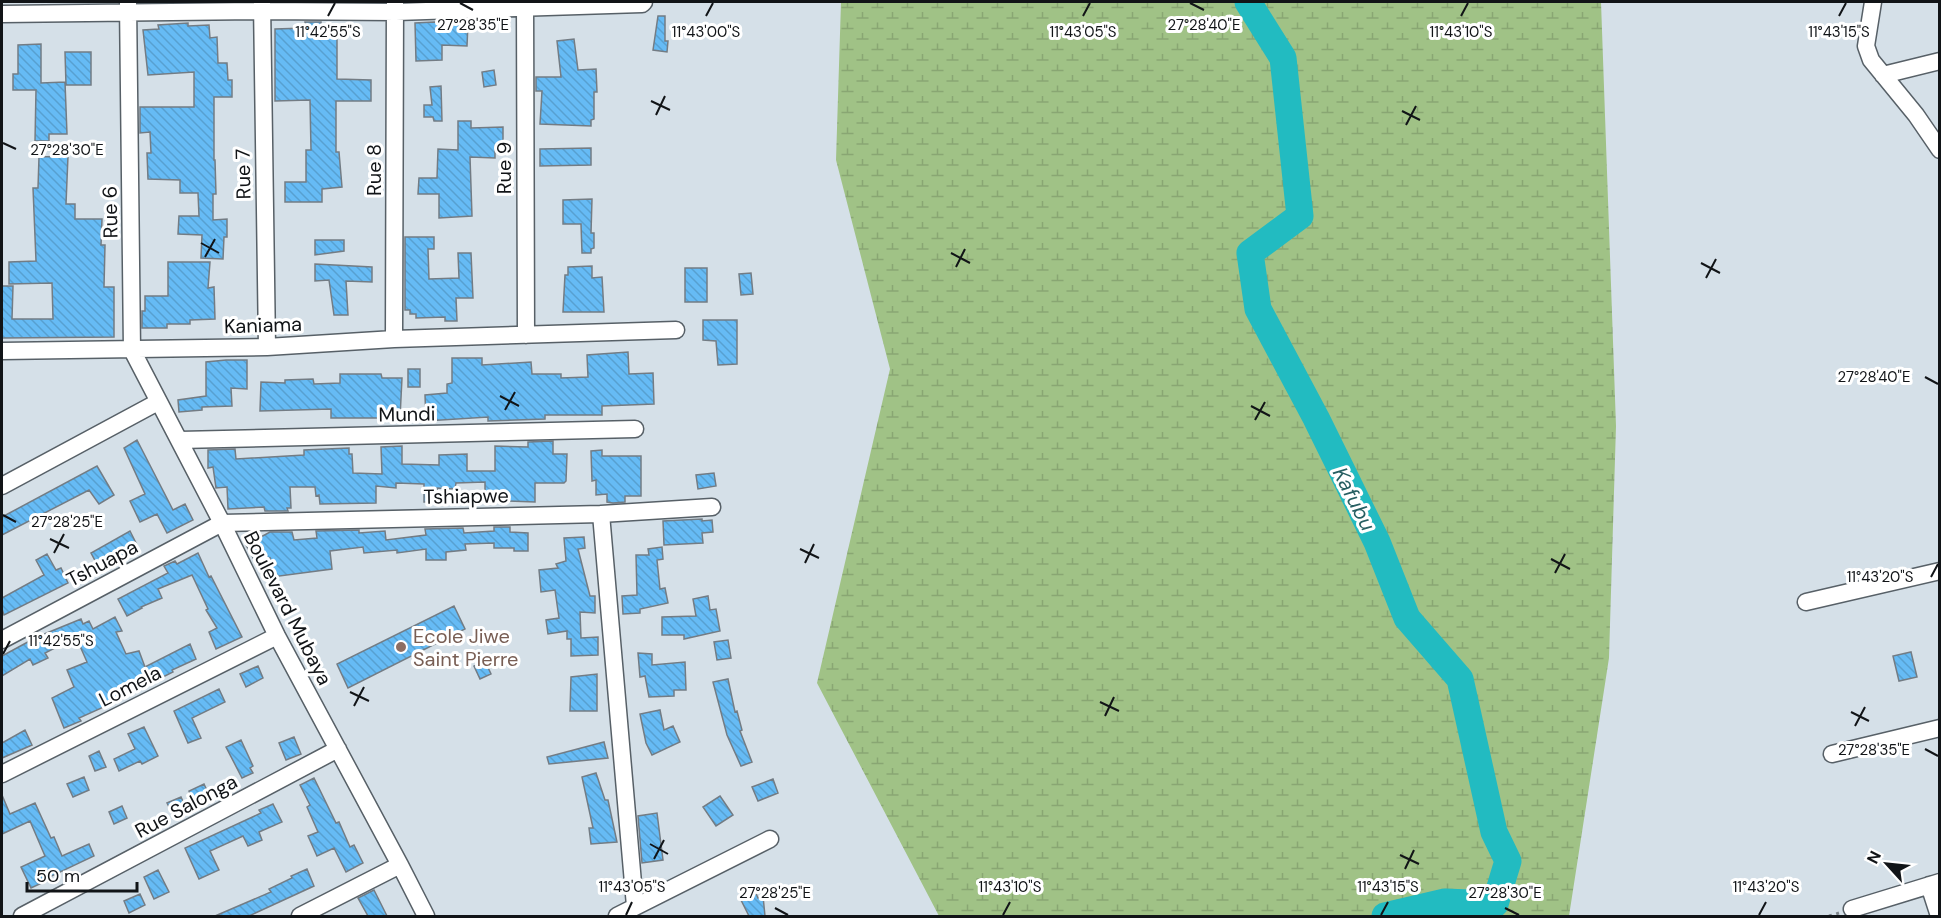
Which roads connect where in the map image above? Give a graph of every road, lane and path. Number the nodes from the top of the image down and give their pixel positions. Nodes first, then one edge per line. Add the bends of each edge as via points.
1 (644, 2) edge
2 (1873, 2) edge
3 (525, 5) edge
4 (262, 6) edge
5 (128, 7) edge
6 (395, 7) edge
7 (2, 14) edge
8 (1940, 61) edge
9 (1883, 75) junction
10 (1940, 150) edge
11 (676, 330) dead end
12 (526, 335) junction
13 (394, 339) junction
14 (267, 347) junction
15 (132, 350) junction
16 (2, 351) edge
17 (158, 402) junction
18 (635, 429) dead end
19 (180, 440) junction
20 (2, 486) edge
21 (712, 507) dead end
22 (601, 514) junction
23 (222, 523) junction
24 (1940, 571) edge
25 (1806, 602) dead end
26 (277, 636) junction
27 (2, 640) edge
28 (1940, 728) edge
29 (338, 749) junction
30 (1832, 754) dead end
31 (2, 774) edge
32 (770, 839) dead end
33 (400, 865) junction
34 (1934, 883) edge
35 (635, 906) junction
36 (1852, 909) dead end
37 (22, 916) edge
38 (300, 916) edge
39 (426, 916) edge
40 (617, 916) edge
41 (1939, 916) edge

1 - 3 street
2 - 9 street via 1866,46
3 - 6 street
3 - 12 street, Rue 9
4 - 5 street
4 - 6 street
4 - 14 street, Rue 7
5 - 7 street
5 - 15 street, Rue 6
6 - 13 street, Rue 8
8 - 9 street
9 - 10 street
11 - 12 street, Kaniama
12 - 13 street, Kaniama
13 - 14 street, Kaniama
14 - 15 street, Kaniama
15 - 16 street, Kaniama
15 - 17 street, Boulevard Mubaya
17 - 19 street, Boulevard Mubaya
17 - 20 street
18 - 19 street, Mundi
19 - 23 street, Boulevard Mubaya
21 - 22 street, Tshiapwe
22 - 23 street, Tshiapwe
22 - 35 street
23 - 26 street, Boulevard Mubaya
23 - 27 street, Tshuapa
24 - 25 street
26 - 29 street, Boulevard Mubaya
26 - 31 street, Lomela
28 - 30 street
29 - 33 street, Boulevard Mubaya
29 - 37 street, Rue Salonga
32 - 35 street
33 - 38 street
33 - 39 street, Boulevard Mubaya
34 - 36 street
34 - 41 street
35 - 40 street

